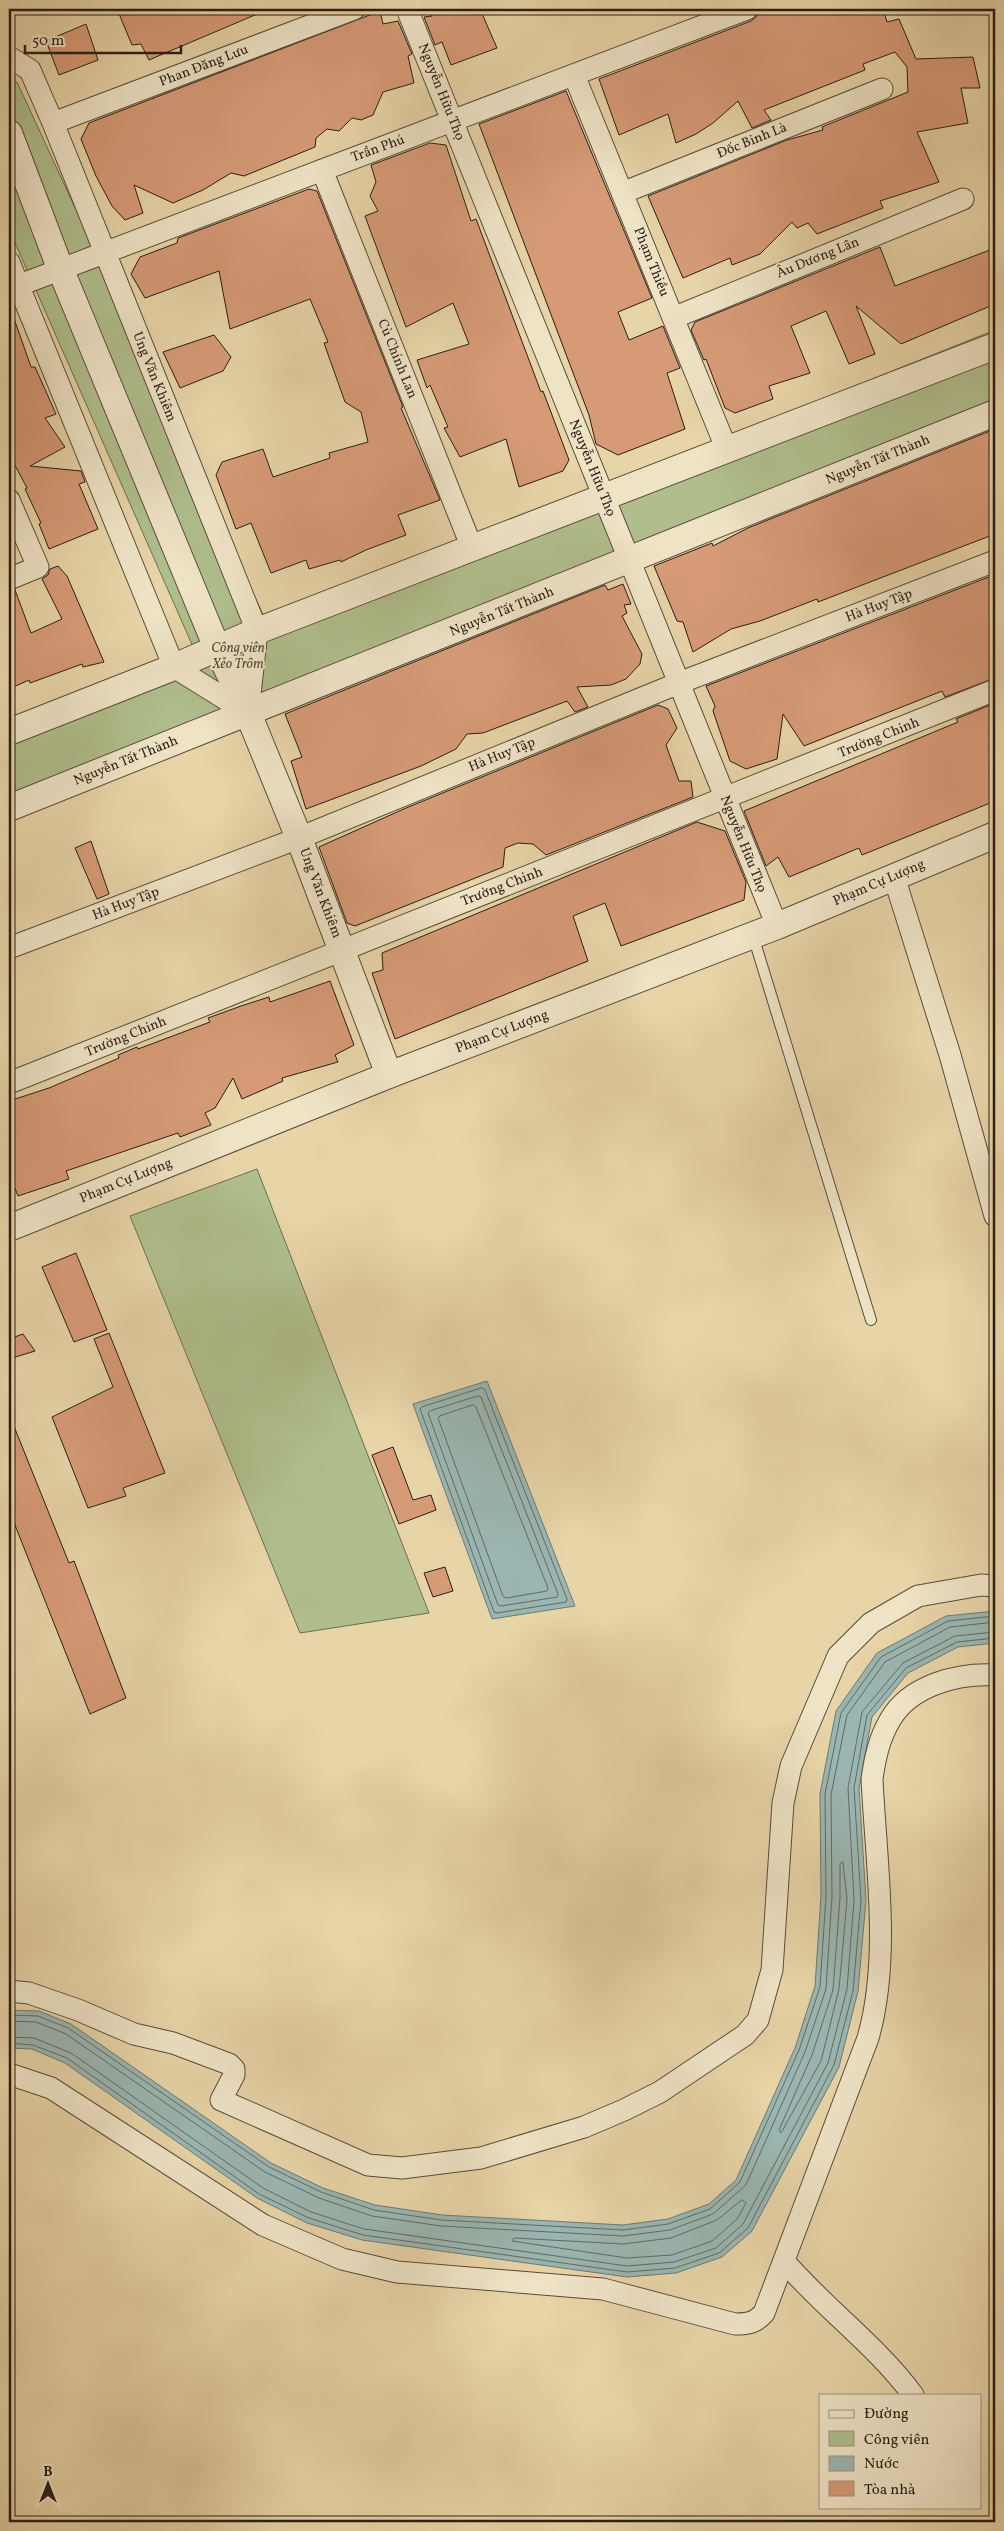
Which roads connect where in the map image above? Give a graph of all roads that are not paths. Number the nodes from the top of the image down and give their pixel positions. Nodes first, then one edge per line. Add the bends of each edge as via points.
1 (354, 9) edge
2 (408, 9) edge
3 (747, 9) edge
4 (9, 57) edge
5 (574, 75) junction
6 (882, 89) dead end
7 (453, 122) junction
8 (53, 123) junction
9 (9, 133) edge
10 (322, 170) junction
11 (622, 193) junction
12 (963, 199) dead end
13 (103, 251) junction
14 (9, 262) edge
15 (60, 268) junction
16 (13, 287) edge
17 (673, 318) junction
18 (995, 346) edge
19 (995, 413) edge
20 (727, 450) junction
21 (604, 497) junction
22 (9, 500) edge
23 (472, 548) junction
24 (630, 561) junction
25 (995, 561) edge
26 (9, 579) edge
27 (257, 631) junction
28 (217, 648) junction
29 (174, 667) junction
30 (679, 683) junction
31 (995, 690) edge
32 (248, 713) junction
33 (9, 732) edge
34 (724, 800) junction
35 (9, 808) edge
36 (995, 835) edge
37 (299, 838) junction
38 (894, 877) junction
39 (777, 926) junction
40 (753, 935) junction
41 (9, 948) edge
42 (341, 950) junction
43 (389, 1075) junction
44 (9, 1083) edge
45 (995, 1216) edge
46 (9, 1227) edge
47 (871, 1320) dead end
48 (995, 1586) edge
49 (995, 1675) edge
50 (9, 1991) edge
51 (9, 2074) edge
52 (784, 2262) junction
53 (912, 2394) edge

1 - 8 street, Phan Đăng Lưu
2 - 7 street, Nguyễn Hữu Thọ
3 - 5 street, Trần Phú
4 - 8 street, Ung Văn Khiêm via 30,70
5 - 7 street, Trần Phú
5 - 11 street, Phạm Thiều
6 - 11 street, Đốc Binh Là
7 - 10 street, Trần Phú
7 - 21 street, Nguyễn Hữu Thọ
8 - 13 street, Ung Văn Khiêm
9 - 15 street, Ung Văn Khiêm
10 - 13 street, Trần Phú
10 - 23 street, Cù Chính Lan
11 - 17 street, Phạm Thiều
12 - 17 street, Âu Dương Lân
13 - 15 street, Trần Phú
13 - 27 street, Ung Văn Khiêm
14 - 16 street
15 - 16 street, Trần Phú
15 - 28 street, Ung Văn Khiêm
16 - 29 street
17 - 20 street, Phạm Thiều
18 - 20 street
19 - 24 street, Nguyễn Tất Thành
20 - 21 street
21 - 23 street
21 - 24 street, Nguyễn Hữu Thọ
22 - 26 street via 38,568
23 - 27 street
24 - 30 street, Nguyễn Hữu Thọ
24 - 32 street, Nguyễn Tất Thành
25 - 30 street, Hà Huy Tập
27 - 28 street
27 - 32 street, Ung Văn Khiêm
28 - 29 street
28 - 32 street, Ung Văn Khiêm
29 - 32 street
29 - 33 street
30 - 34 street, Nguyễn Hữu Thọ
30 - 37 street, Hà Huy Tập
31 - 34 street, Trường Chinh
32 - 35 street, Nguyễn Tất Thành
32 - 37 street, Ung Văn Khiêm
34 - 39 street, Nguyễn Hữu Thọ
34 - 42 street, Trường Chinh
36 - 38 street, Phạm Cự Lượng
37 - 41 street, Hà Huy Tập
37 - 42 street, Ung Văn Khiêm
38 - 39 street, Phạm Cự Lượng
38 - 45 street via 950,1055
39 - 40 street, Phạm Cự Lượng
40 - 43 street, Phạm Cự Lượng
40 - 47 lane
42 - 43 street, Ung Văn Khiêm
42 - 44 street, Trường Chinh
43 - 46 street, Phạm Cự Lượng
48 - 50 street via 981,1585 918,1596 871,1623 838,1656 791,1766 783,1803 772,1970 754,2028 660,2092 584,2127 481,2158 402,2168 368,2165 221,2100 234,2075 229,2064 173,2043 134,2034 29,1993
49 - 52 street via 946,1680 904,1702 890,1718 876,1752 872,1780 881,1951 875,2013
51 - 52 street via 51,2088 263,2225 342,2259 369,2267 397,2272 586,2286 735,2324 749,2324 764,2313
52 - 53 street via 822,2303 898,2374

